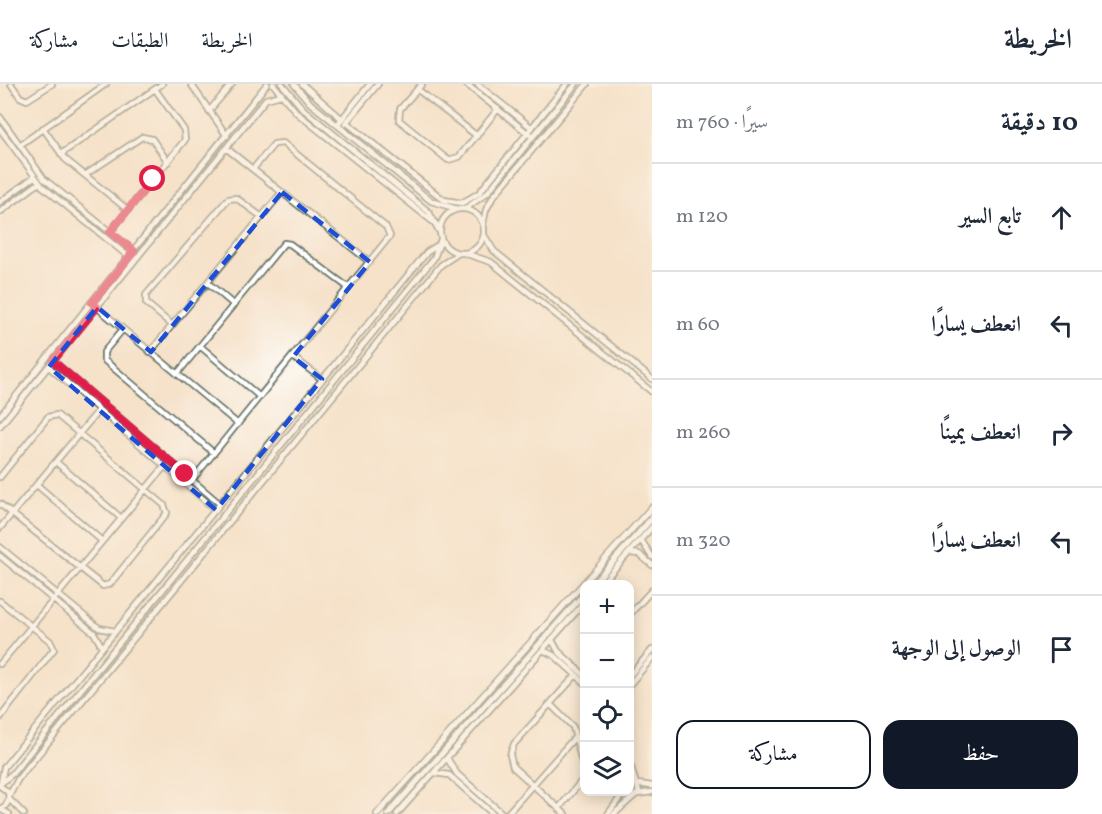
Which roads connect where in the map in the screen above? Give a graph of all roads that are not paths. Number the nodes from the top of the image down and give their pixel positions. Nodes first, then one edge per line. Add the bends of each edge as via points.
1 (11, 84) edge
2 (52, 84) edge
3 (106, 84) edge
4 (162, 84) edge
5 (190, 84) edge
6 (232, 84) edge
7 (267, 84) edge
8 (273, 84) edge
9 (282, 84) edge
10 (294, 84) edge
11 (303, 84) edge
12 (370, 84) edge
13 (378, 84) edge
14 (422, 84) edge
15 (466, 84) edge
16 (477, 84) edge
17 (567, 84) edge
18 (576, 84) edge
19 (587, 84) edge
20 (98, 86) edge
21 (155, 89) junction
22 (417, 89) junction
23 (281, 95) junction
24 (498, 109) junction
25 (209, 111) junction
26 (0, 117) edge
27 (344, 120) junction
28 (339, 127) junction
29 (43, 128) junction
30 (531, 128) junction
31 (0, 129) edge
32 (537, 132) junction
33 (530, 135) junction
34 (227, 136) junction
35 (477, 136) junction
36 (20, 145) junction
37 (226, 148) junction
38 (61, 154) junction
39 (168, 162) junction
40 (252, 169) junction
41 (85, 176) junction
42 (34, 177) junction
43 (39, 183) junction
44 (282, 192) junction
45 (0, 202) edge
46 (457, 209) junction
47 (465, 209) junction
48 (128, 210) junction
49 (0, 212) edge
50 (262, 218) junction
51 (483, 224) junction
52 (437, 225) junction
53 (439, 231) junction
54 (110, 232) junction
55 (484, 235) junction
56 (440, 241) junction
57 (494, 250) junction
58 (134, 251) junction
59 (461, 253) junction
60 (129, 257) junction
61 (486, 260) junction
62 (370, 262) junction
63 (208, 283) junction
64 (349, 288) junction
65 (92, 303) junction
66 (234, 304) junction
67 (97, 307) junction
68 (172, 325) junction
69 (123, 329) junction
70 (200, 346) junction
71 (150, 352) junction
72 (293, 357) junction
73 (53, 361) junction
74 (49, 366) junction
75 (177, 374) junction
76 (322, 379) junction
77 (652, 379) edge
78 (652, 392) edge
79 (260, 397) junction
80 (99, 410) junction
81 (0, 416) edge
82 (238, 424) junction
83 (0, 426) edge
84 (80, 434) junction
85 (214, 453) junction
86 (56, 462) junction
87 (165, 466) junction
88 (0, 477) edge
89 (192, 480) junction
90 (37, 485) junction
91 (145, 489) junction
92 (0, 504) edge
93 (220, 504) junction
94 (652, 507) edge
95 (216, 510) junction
96 (12, 514) junction
97 (121, 518) junction
98 (652, 518) edge
99 (652, 527) edge
100 (0, 528) edge
101 (641, 540) junction
102 (102, 542) junction
103 (0, 547) edge
104 (629, 553) junction
105 (0, 556) edge
106 (649, 557) edge
107 (652, 565) edge
108 (79, 569) junction
109 (597, 580) edge
110 (605, 580) edge
111 (652, 590) edge
112 (58, 594) junction
113 (53, 600) junction
114 (580, 600) edge
115 (1, 604) edge
116 (580, 609) edge
117 (634, 610) edge
118 (31, 626) junction
119 (116, 631) junction
120 (552, 640) junction
121 (102, 647) junction
122 (543, 650) junction
123 (652, 650) edge
124 (652, 658) edge
125 (0, 664) edge
126 (634, 665) edge
127 (637, 667) junction
128 (634, 670) edge
129 (580, 671) edge
130 (576, 675) junction
131 (580, 678) edge
132 (634, 679) edge
133 (550, 704) junction
134 (0, 718) edge
135 (576, 736) junction
136 (580, 751) edge
137 (447, 758) junction
138 (439, 763) junction
139 (434, 773) junction
140 (634, 775) edge
141 (0, 784) edge
142 (580, 784) edge
143 (634, 784) edge
144 (637, 784) junction
145 (533, 785) junction
146 (652, 786) edge
147 (652, 792) edge
148 (636, 795) junction
149 (622, 796) edge
150 (9, 797) junction
151 (559, 808) junction
152 (0, 809) edge
153 (9, 814) edge
154 (24, 814) edge
155 (377, 814) edge
156 (388, 814) edge
157 (397, 814) edge
158 (493, 814) edge
159 (505, 814) edge
160 (565, 814) edge
161 (608, 814) edge
162 (614, 814) edge

1 - 2 street via 27,100
3 - 20 street
4 - 21 street
5 - 25 street
6 - 25 street
7 - 34 street
8 - 23 street
9 - 52 street via 303,109 429,212
10 - 28 street
11 - 27 street
12 - 27 street
13 - 27 street
14 - 22 street
15 - 24 street
16 - 30 street
17 - 30 street
18 - 32 street
19 - 51 street via 493,197
20 - 29 street
21 - 38 street
21 - 39 street via 186,135
22 - 35 street
22 - 35 street via 398,112 399,120 444,158 456,160
23 - 37 street via 266,99
23 - 52 street via 297,113
24 - 33 street
24 - 35 street
25 - 34 street
26 - 36 street
27 - 28 street
27 - 33 street via 441,198 454,203 479,193
28 - 46 street via 431,201
29 - 36 street
29 - 38 street
30 - 32 street
30 - 33 street
31 - 42 street
32 - 33 street
33 - 47 street via 487,193
34 - 58 street
36 - 54 street via 44,179
37 - 40 street
37 - 67 street
38 - 41 street
39 - 41 street via 152,139 142,137
39 - 48 street
40 - 44 street
40 - 62 street via 272,145 283,143 388,228 390,238
41 - 48 street
42 - 43 street
42 - 45 street
43 - 49 street
43 - 60 street
44 - 50 street
44 - 62 street
46 - 47 street
46 - 53 street via 446,215
47 - 51 street via 474,212
48 - 54 street
50 - 63 street
50 - 68 street via 236,198 228,199 146,295 146,303
51 - 55 street
52 - 53 street
53 - 56 street
54 - 58 street
55 - 57 street
55 - 59 street via 478,246
56 - 59 street
56 - 76 street
56 - 141 street via 434,258
57 - 61 street
57 - 77 street
58 - 60 street
59 - 61 street
59 - 150 street via 441,265 18,779
60 - 65 street
61 - 78 street
62 - 64 street
63 - 66 street
63 - 68 street
64 - 66 street via 285,243
64 - 72 street
65 - 67 street
65 - 81 street
66 - 70 street
67 - 69 street
67 - 73 street
68 - 71 street
69 - 71 street
69 - 85 street via 104,352 104,360
70 - 75 street
70 - 79 street
71 - 75 street
72 - 76 street
72 - 79 street
73 - 74 street
73 - 89 street
74 - 80 street
74 - 83 street
75 - 82 street
76 - 93 street
79 - 82 street
80 - 84 street
80 - 87 street
82 - 85 street
84 - 86 street
84 - 88 street via 59,416 50,416
84 - 91 street
85 - 89 street
86 - 90 street
86 - 97 street
87 - 91 street
87 - 95 street
89 - 93 street
90 - 96 street
90 - 102 street
91 - 97 street
91 - 108 street via 165,505 167,515 113,581 101,586
92 - 96 street
93 - 95 street
94 - 155 main road
95 - 119 street
96 - 100 street
96 - 108 street
97 - 102 street
98 - 109 main road
99 - 101 street
101 - 104 street
101 - 106 street
102 - 108 street
103 - 112 street
104 - 106 street
104 - 110 street
105 - 113 street
106 - 107 street
108 - 112 street
111 - 117 street
112 - 113 street
112 - 119 street via 99,628
113 - 118 street
113 - 121 street via 94,633
114 - 138 main road
115 - 118 street
116 - 120 street
118 - 125 street
118 - 134 street via 51,643 53,652
119 - 121 street
120 - 122 street
120 - 129 street via 558,651
121 - 141 street via 4,767
122 - 130 street
122 - 137 street
123 - 127 street
124 - 132 street
126 - 127 street
127 - 128 street
130 - 131 street
130 - 133 street
133 - 135 street via 567,719
133 - 145 street via 514,744 510,755 513,767
135 - 136 street
135 - 145 street
137 - 138 street
137 - 159 street via 457,774
138 - 139 street
138 - 156 main road
139 - 157 street
139 - 158 street via 449,775
140 - 144 street
141 - 150 street
142 - 151 street
143 - 144 street
144 - 146 street
144 - 148 street
145 - 151 street
145 - 159 street
147 - 148 street
148 - 162 street
149 - 161 street
150 - 152 street via 7,805
150 - 154 street
151 - 160 street
152 - 153 street

